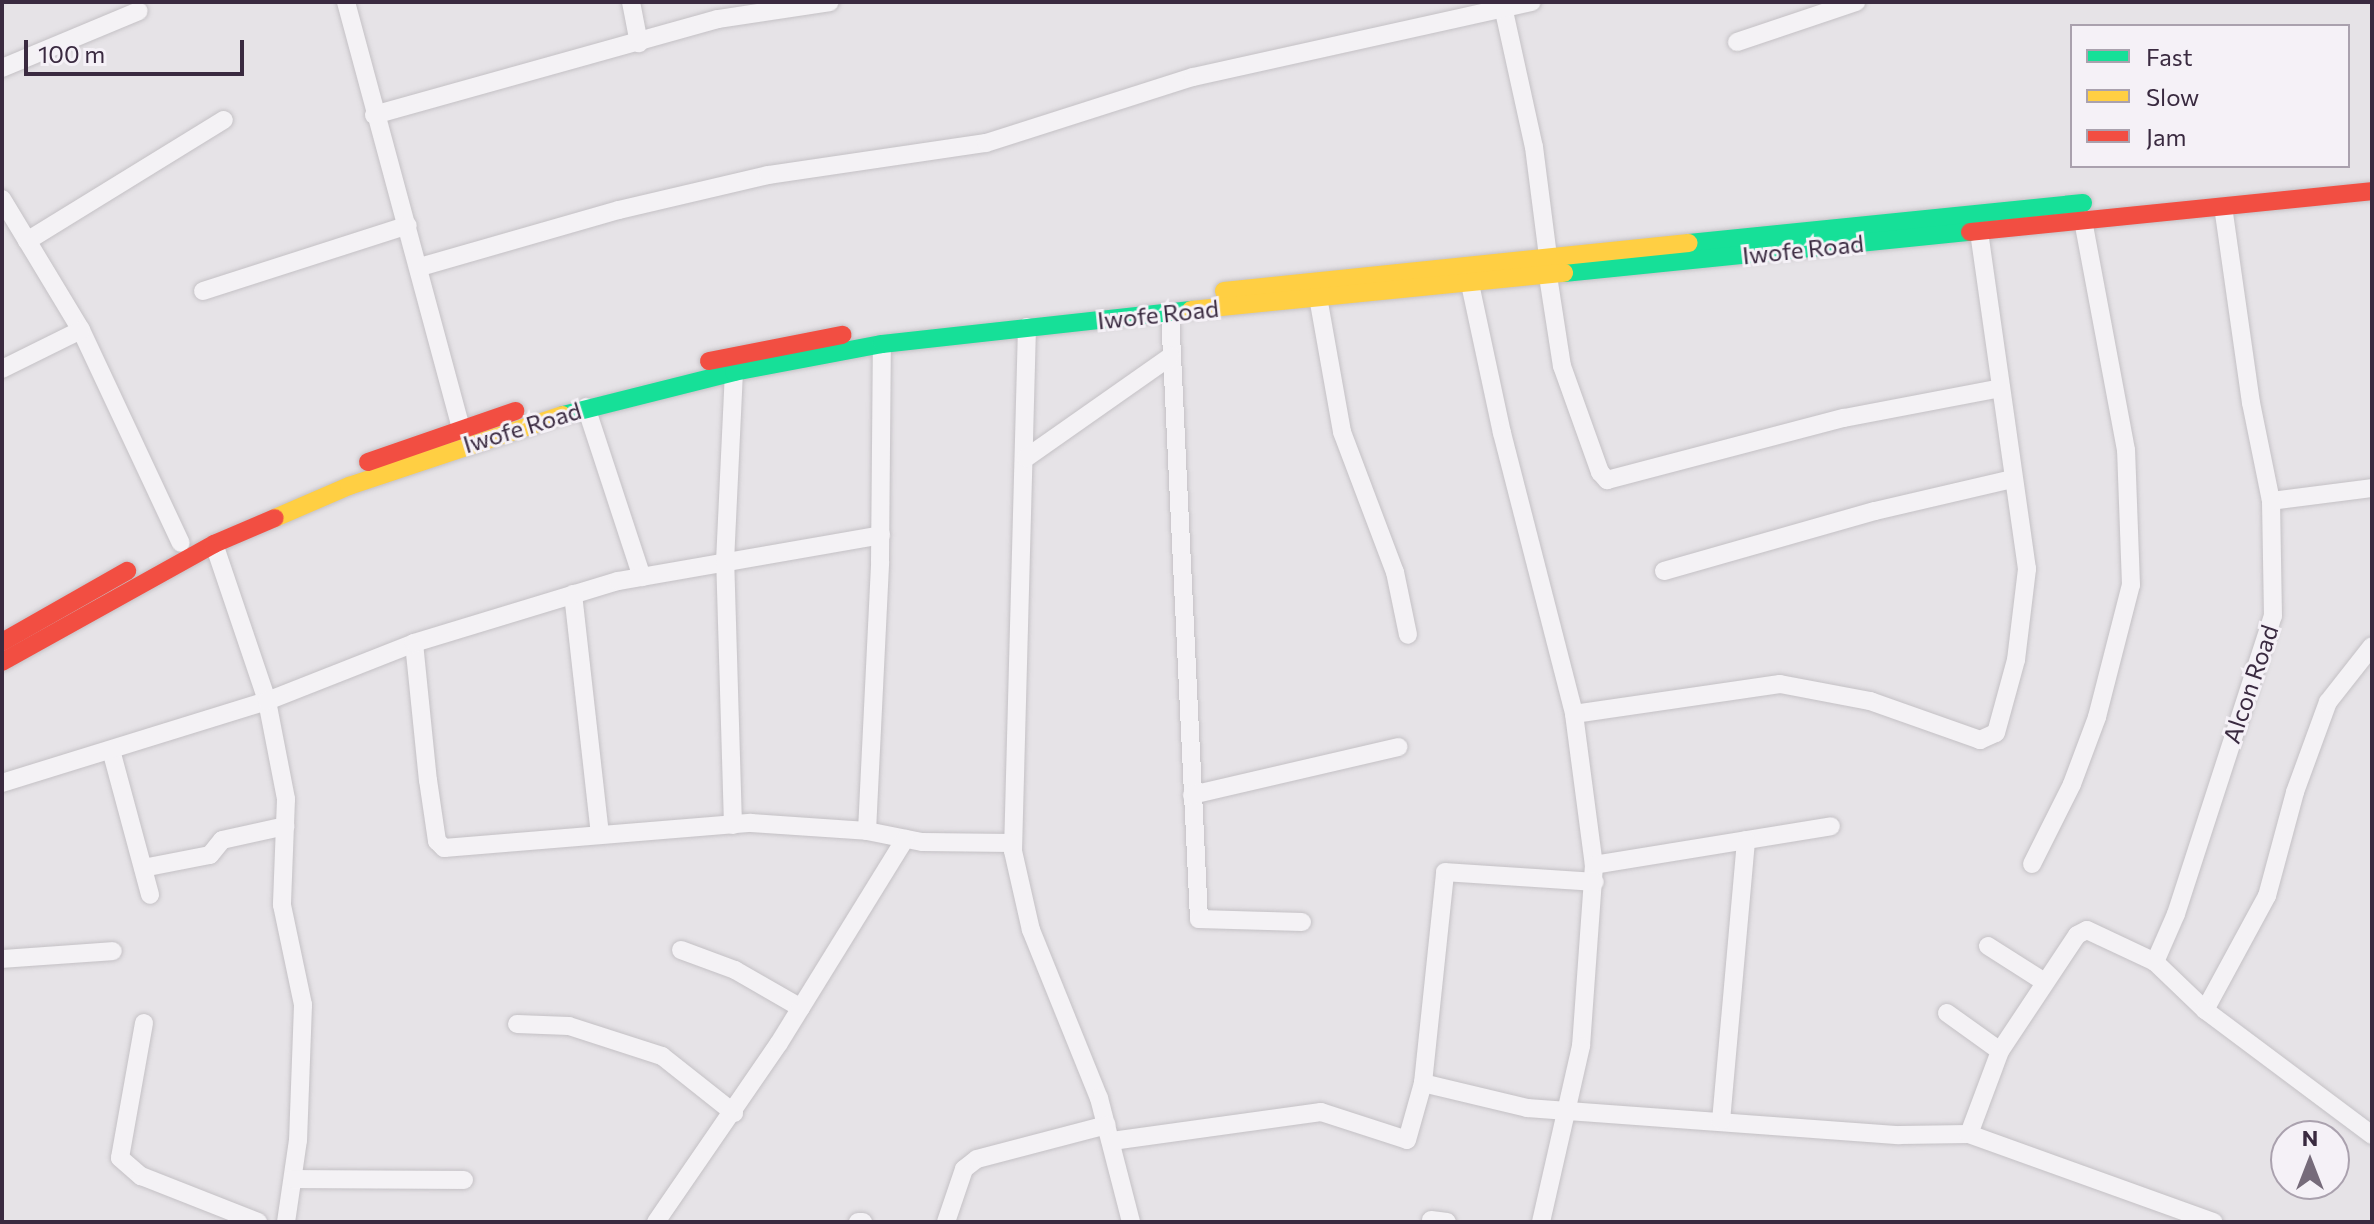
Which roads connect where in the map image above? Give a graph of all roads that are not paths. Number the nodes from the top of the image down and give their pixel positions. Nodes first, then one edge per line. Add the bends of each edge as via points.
1 (346, 2) edge
2 (631, 2) edge
3 (830, 2) edge
4 (1532, 2) edge
5 (1856, 2) edge
6 (1503, 4) edge
7 (139, 11) dead end
8 (1737, 42) dead end
9 (639, 43) junction
10 (2, 68) edge
11 (374, 115) junction
12 (224, 120) dead end
13 (2372, 175) edge
14 (2372, 191) edge
15 (2, 199) edge
16 (2223, 207) junction
17 (2083, 220) junction
18 (8, 223) edge
19 (408, 225) junction
20 (1979, 232) junction
21 (27, 241) junction
22 (1548, 256) junction
23 (420, 267) junction
24 (1548, 276) junction
25 (1470, 284) junction
26 (203, 291) dead end
27 (1318, 297) junction
28 (1170, 313) junction
29 (1027, 327) junction
30 (81, 330) junction
31 (882, 344) junction
32 (776, 356) junction
33 (1171, 356) junction
34 (2, 369) edge
35 (734, 372) junction
36 (2001, 388) junction
37 (586, 407) junction
38 (461, 427) junction
39 (1026, 458) junction
40 (2012, 479) junction
41 (2372, 488) edge
42 (2271, 501) junction
43 (881, 535) junction
44 (181, 543) junction
45 (214, 544) junction
46 (725, 562) junction
47 (1664, 571) dead end
48 (642, 577) junction
49 (573, 594) junction
50 (1408, 635) dead end
51 (2, 642) edge
52 (414, 643) junction
53 (2372, 646) edge
54 (2, 662) edge
55 (267, 701) junction
56 (1574, 714) junction
57 (1398, 747) dead end
58 (111, 750) junction
59 (2, 783) edge
60 (1192, 795) junction
61 (733, 825) junction
62 (285, 826) junction
63 (1831, 826) dead end
64 (867, 831) junction
65 (600, 834) junction
66 (905, 839) junction
67 (1746, 840) junction
68 (1012, 843) junction
69 (2032, 864) dead end
70 (143, 868) junction
71 (1595, 873) junction
72 (150, 895) dead end
73 (1302, 922) dead end
74 (1988, 946) dead end
75 (681, 950) dead end
76 (113, 951) dead end
77 (2, 959) edge
78 (2155, 962) junction
79 (2043, 981) junction
80 (801, 1008) junction
81 (2205, 1010) junction
82 (1947, 1013) dead end
83 (144, 1023) dead end
84 (517, 1024) dead end
85 (2000, 1051) junction
86 (1423, 1083) junction
87 (1570, 1108) junction
88 (734, 1113) junction
89 (1721, 1121) junction
90 (1110, 1133) junction
91 (1969, 1134) junction
92 (2372, 1135) edge
93 (293, 1179) junction
94 (464, 1180) dead end
95 (258, 1222) edge
96 (286, 1222) edge
97 (656, 1222) edge
98 (946, 1222) edge
99 (1131, 1222) edge
100 (1541, 1222) edge
101 (2214, 1222) edge

1 - 11 street
2 - 9 street
3 - 9 street via 718,19
4 - 6 street
5 - 8 street
6 - 22 street via 1534,147
6 - 23 street via 1193,77 986,143 768,175 619,210
7 - 10 street
9 - 11 street
11 - 19 street
12 - 21 street
13 - 22 street, Iwofe Road
14 - 16 street, Iwofe Road
15 - 18 street
16 - 17 street, Iwofe Road
16 - 42 street, Alcon Road
17 - 20 street, Iwofe Road
17 - 69 street via 2126,450 2131,585 2097,717 2072,784
18 - 21 street
19 - 23 street
19 - 26 street
20 - 24 street, Iwofe Road
20 - 36 street
21 - 30 street
22 - 32 street, Iwofe Road via 1005,313
23 - 38 street
24 - 25 street, Iwofe Road
24 - 36 street via 1562,366 1607,480 1844,418
25 - 27 street, Iwofe Road
25 - 56 street
27 - 28 street, Iwofe Road
27 - 50 street via 1342,432 1395,572
28 - 29 street, Iwofe Road
28 - 33 street
29 - 31 street, Iwofe Road
29 - 39 street
30 - 34 street
30 - 44 street
31 - 32 street, Iwofe Road
31 - 43 street
32 - 35 street, Iwofe Road
32 - 38 street, Iwofe Road via 637,377
33 - 39 street
33 - 60 street
35 - 37 street, Iwofe Road
35 - 46 street
36 - 40 street
37 - 45 street, Iwofe Road via 349,486
37 - 48 street
38 - 44 street, Iwofe Road via 343,471
39 - 68 street
40 - 47 street via 1875,511
40 - 56 street via 2022,514 2027,569 2007,703 1996,733 1987,740 1870,701 1780,684
41 - 42 street
42 - 78 street, Alcon Road via 2276,553 2268,638
43 - 46 street
43 - 64 street
44 - 51 street, Iwofe Road
45 - 54 street, Iwofe Road
45 - 55 street
46 - 48 street
46 - 61 street
48 - 49 street
49 - 52 street
49 - 65 street
52 - 55 street
52 - 65 street via 437,841 444,848
53 - 81 street via 2328,702 2295,792 2267,896
55 - 58 street
55 - 62 street via 280,757
56 - 71 street
57 - 60 street
58 - 59 street
58 - 70 street
60 - 73 street via 1199,919
61 - 64 street
61 - 65 street
62 - 70 street via 222,840 210,855
62 - 93 street via 282,905 303,1005
63 - 67 street
64 - 66 street
66 - 68 street
66 - 80 street
67 - 71 street
67 - 89 street
68 - 90 street via 1031,930 1082,1049
70 - 72 street
71 - 86 street via 1445,872
71 - 87 street
74 - 79 street
75 - 80 street via 735,970
76 - 77 street
78 - 79 street via 2081,931
78 - 81 street
79 - 85 street
80 - 88 street
81 - 92 street
82 - 85 street
83 - 95 street via 120,1150 124,1165
84 - 88 street via 569,1026 662,1056
85 - 91 street
86 - 87 street via 1527,1108
86 - 90 street via 1414,1133 1407,1140 1343,1116 1307,1112
87 - 89 street
87 - 100 street
88 - 97 street
89 - 91 street via 1899,1135
90 - 98 street via 977,1159 964,1169
90 - 99 street
91 - 101 street
93 - 94 street
93 - 96 street

